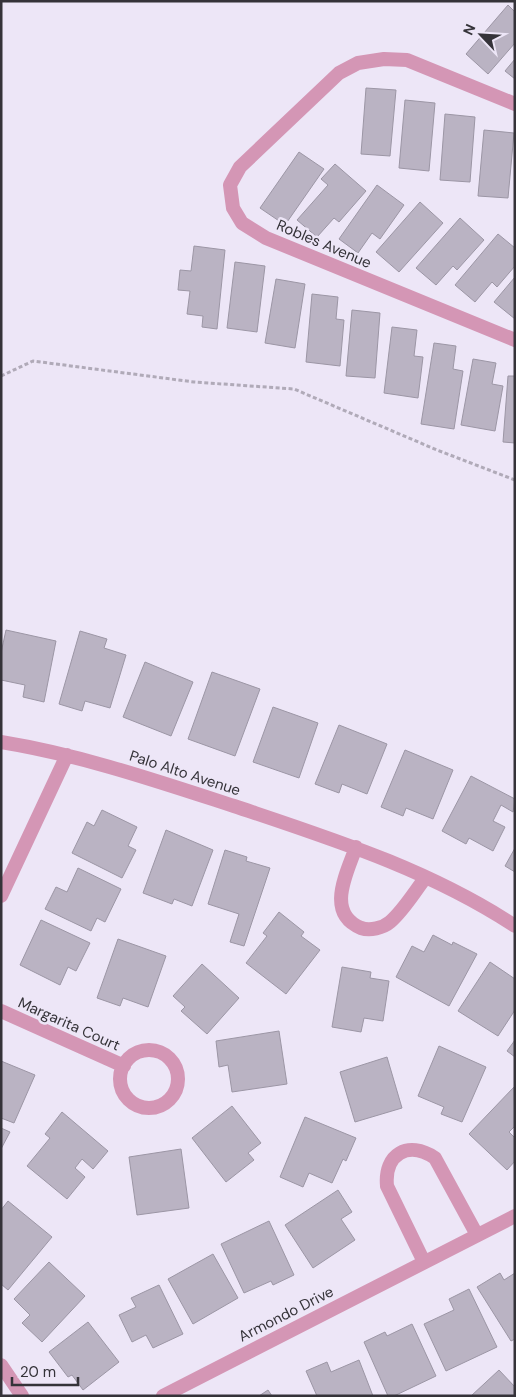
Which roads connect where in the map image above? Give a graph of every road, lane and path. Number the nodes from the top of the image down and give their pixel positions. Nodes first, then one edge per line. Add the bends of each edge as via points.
1 (515, 104) edge
2 (515, 340) edge
3 (1, 376) edge
4 (515, 480) edge
5 (1, 742) edge
6 (67, 755) junction
7 (356, 847) junction
8 (426, 877) junction
9 (1, 896) edge
10 (515, 926) edge
11 (1, 1011) edge
12 (124, 1066) junction
13 (515, 1216) edge
14 (477, 1235) junction
15 (424, 1262) junction
16 (1, 1365) edge
17 (22, 1396) edge
18 (163, 1396) edge

1 - 2 street, Robles Avenue via 407,60 384,58 358,63 339,73 289,120 240,167 230,185 233,208 242,223 266,238
3 - 4 path via 34,360 194,382 294,389
5 - 6 street, Palo Alto Avenue
6 - 7 street, Palo Alto Avenue via 137,774
6 - 9 street
7 - 8 street, Palo Alto Avenue
7 - 8 street via 339,898 342,912 363,929 377,929 389,923
8 - 10 street, Palo Alto Avenue via 471,898
11 - 12 street, Margarita Court
12 - 12 street, Margarita Court via 138,1052 158,1051 174,1063 178,1082 175,1092 170,1099 154,1107 136,1105 129,1100 121,1084
13 - 14 street, Armondo Drive
14 - 15 street, Armondo Drive
14 - 15 street via 435,1158 424,1151 412,1149 400,1153 390,1162 387,1186
15 - 18 street, Armondo Drive
16 - 17 street

